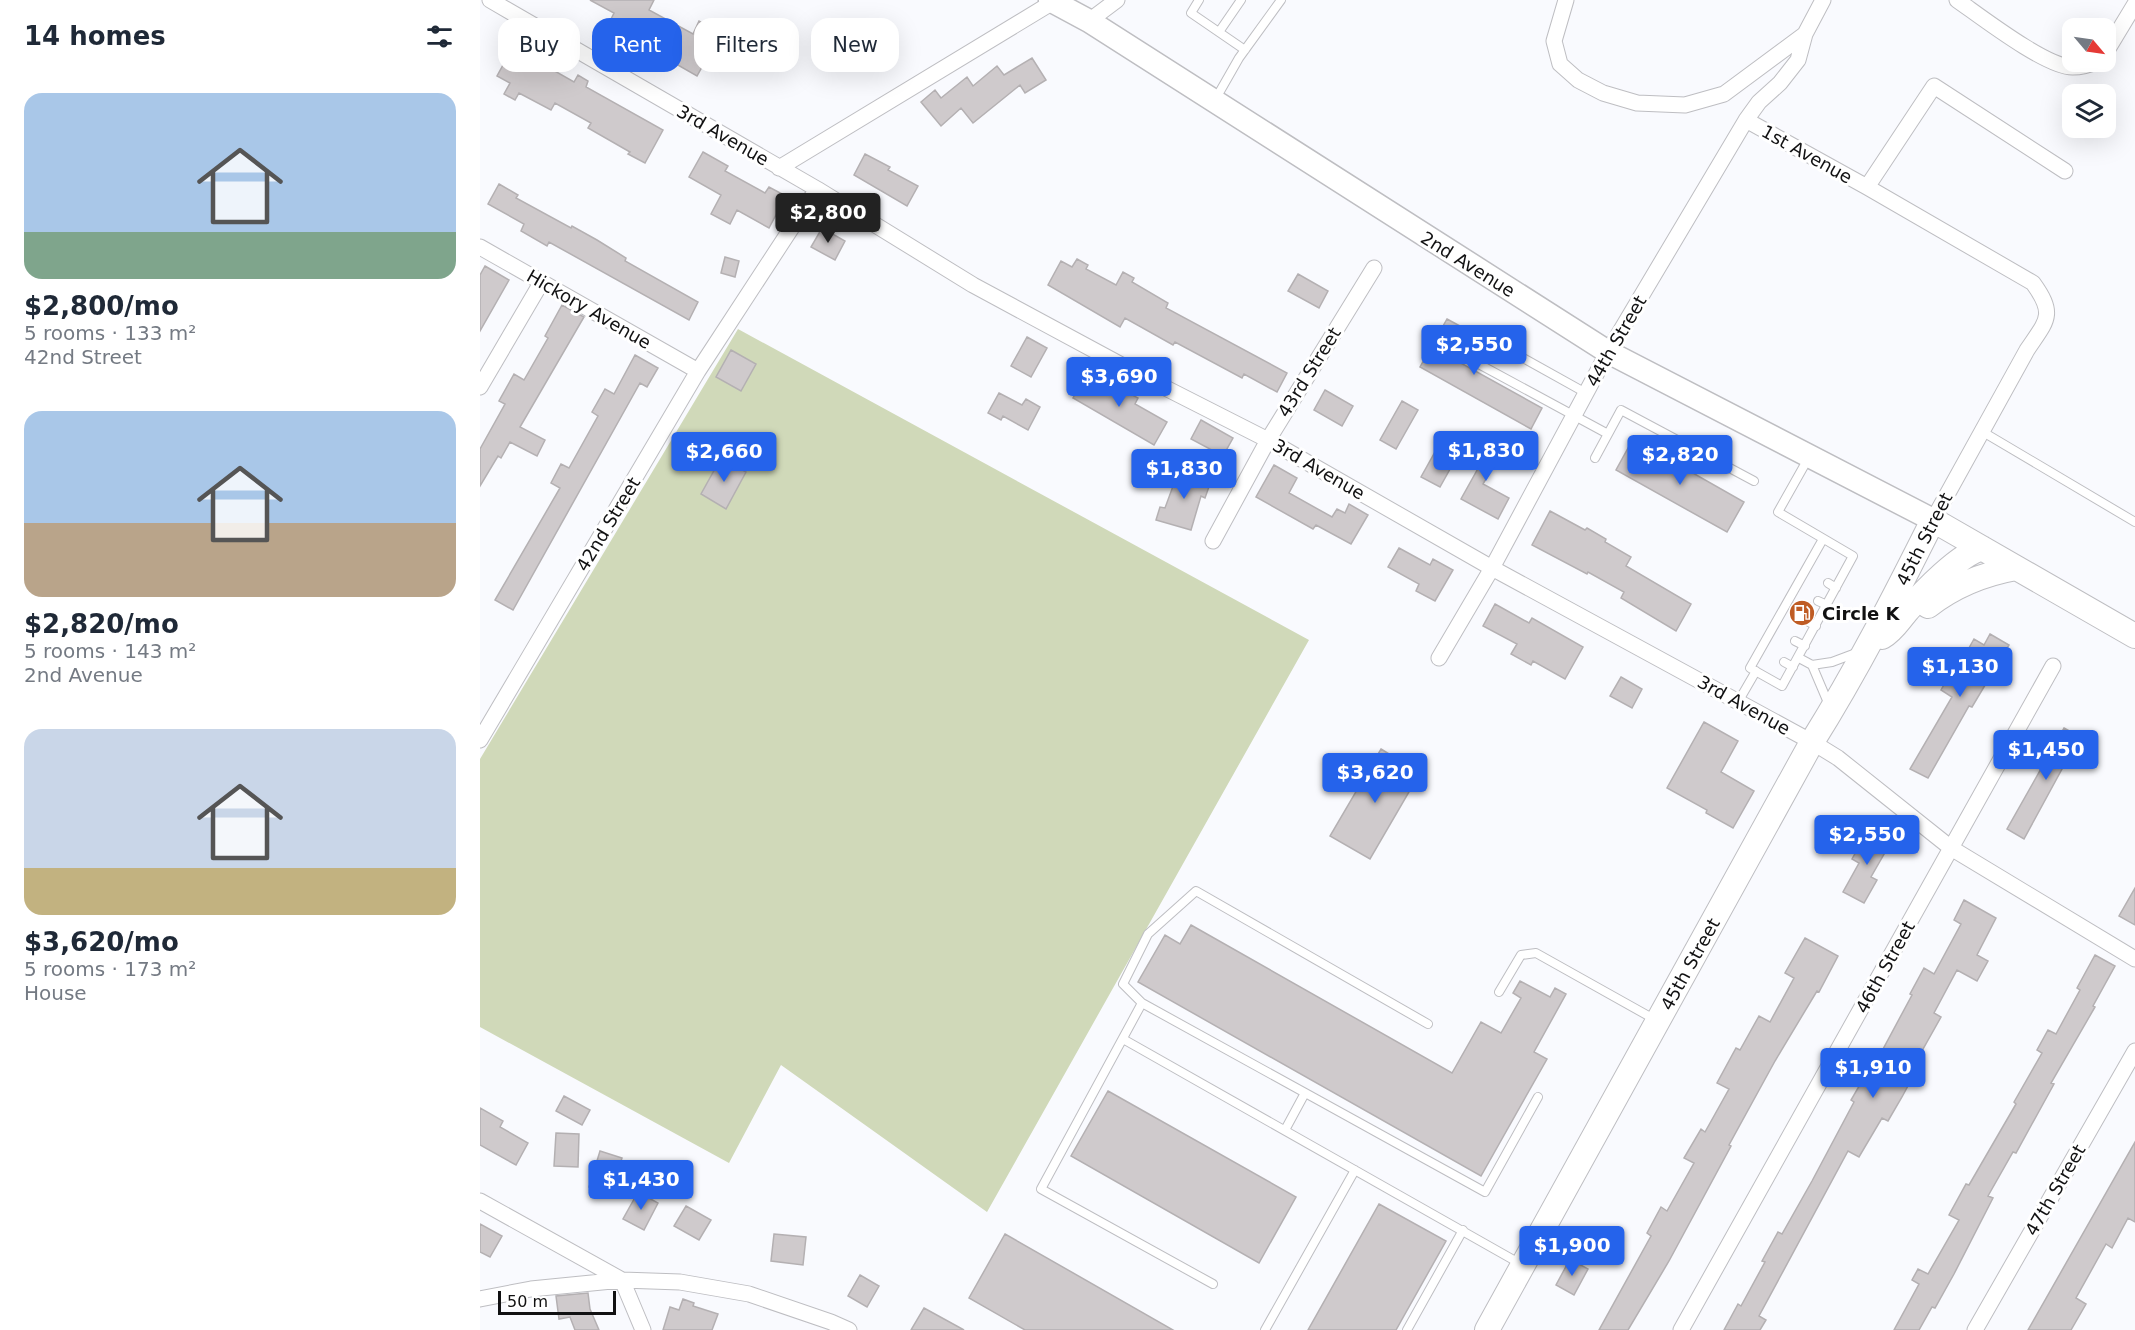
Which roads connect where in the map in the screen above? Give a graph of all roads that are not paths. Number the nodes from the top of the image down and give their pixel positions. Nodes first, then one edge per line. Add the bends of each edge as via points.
1 (490, 0) edge
2 (1117, 0) edge
3 (1199, 0) edge
4 (1241, 0) edge
5 (1281, 0) edge
6 (1566, 0) edge
7 (1823, 0) edge
8 (1957, 0) edge
9 (1051, 1) edge
10 (2135, 4) edge
11 (1089, 21) junction
12 (1219, 32) junction
13 (1805, 34) junction
14 (2116, 35) edge
15 (1245, 50) junction
16 (2062, 65) edge
17 (1214, 101) junction
18 (1746, 120) junction
19 (779, 168) junction
20 (2065, 171) dead end
21 (1867, 187) junction
22 (817, 189) junction
23 (480, 246) edge
24 (1374, 268) dead end
25 (541, 283) junction
26 (1608, 352) junction
27 (698, 371) junction
28 (480, 387) edge
29 (1586, 393) junction
30 (1574, 416) junction
31 (1983, 432) junction
32 (1608, 434) junction
33 (1268, 440) junction
34 (1809, 456) junction
35 (1595, 458) dead end
36 (1754, 481) dead end
37 (1933, 520) junction
38 (2135, 522) edge
39 (1823, 539) junction
40 (1213, 542) dead end
41 (1982, 548) junction
42 (1814, 555) junction
43 (1823, 561) dead end
44 (1492, 568) junction
45 (2016, 568) junction
46 (1805, 570) junction
47 (1815, 576) dead end
48 (1827, 583) dead end
49 (1795, 588) junction
50 (1836, 588) junction
51 (1804, 593) dead end
52 (1818, 601) dead end
53 (1827, 605) junction
54 (1784, 608) junction
55 (1792, 613) dead end
56 (1807, 621) dead end
57 (1816, 626) junction
58 (1773, 628) junction
59 (1893, 630) junction
60 (1782, 633) dead end
61 (2135, 636) edge
62 (1795, 641) dead end
63 (1805, 646) junction
64 (1867, 647) junction
65 (1761, 649) junction
66 (1769, 653) dead end
67 (1438, 658) dead end
68 (1798, 658) junction
69 (1784, 662) dead end
70 (1812, 666) junction
71 (2053, 666) dead end
72 (1793, 667) junction
73 (1756, 671) junction
74 (1738, 702) junction
75 (1831, 712) junction
76 (480, 740) edge
77 (1812, 742) junction
78 (1951, 848) junction
79 (2135, 959) edge
80 (1499, 992) dead end
81 (1142, 1003) junction
82 (1658, 1021) junction
83 (1428, 1024) dead end
84 (1123, 1039) junction
85 (2135, 1051) edge
86 (1305, 1093) junction
87 (1538, 1097) dead end
88 (1285, 1130) junction
89 (1355, 1170) junction
90 (480, 1201) edge
91 (1463, 1230) junction
92 (1523, 1265) junction
93 (622, 1280) junction
94 (1213, 1284) dead end
95 (480, 1299) edge
96 (643, 1330) edge
97 (849, 1330) edge
98 (1265, 1330) edge
99 (1407, 1330) edge
100 (1487, 1330) edge
101 (1681, 1330) edge
102 (1975, 1330) edge

1 - 19 street, 3rd Avenue
2 - 11 street
3 - 12 lane via 1191,13
4 - 12 lane
5 - 15 lane
6 - 13 street via 1554,40 1560,64 1578,80 1603,93 1637,103 1685,105 1724,94
7 - 13 street, 44th Street
8 - 16 street via 2023,46
9 - 11 main road, 2nd Avenue
9 - 19 street
10 - 14 street
11 - 17 main road, 2nd Avenue
12 - 15 lane
13 - 18 street, 44th Street via 1798,60
15 - 17 lane
17 - 26 main road, 2nd Avenue
18 - 21 street, 1st Avenue
18 - 26 street, 44th Street
19 - 22 street, 3rd Avenue
20 - 21 street via 1934,86
21 - 31 street, 45th Street via 2033,283 2044,299 2048,311 2042,328
22 - 27 street, 42nd Street
22 - 33 street, 3rd Avenue via 973,285
23 - 25 street, Hickory Avenue
24 - 33 street, 43rd Street
25 - 27 street, Hickory Avenue
25 - 28 street
26 - 29 street, 44th Street
26 - 34 main road, 2nd Avenue
27 - 76 street, 42nd Street
29 - 30 street, 44th Street
29 - 30 lane via 1489,339 1475,362
30 - 32 lane
30 - 44 street, 44th Street
31 - 37 street, 45th Street
31 - 38 lane
32 - 35 lane
32 - 36 lane via 1622,410
33 - 40 street, 43rd Street
33 - 44 street, 3rd Avenue
34 - 37 main road, 2nd Avenue
34 - 39 lane via 1778,512
37 - 41 main road
37 - 64 main road, 45th Street
39 - 42 lane
39 - 50 lane via 1853,556 1840,571
41 - 45 main road
41 - 59 main road via 1961,558
42 - 43 lane
42 - 46 lane
44 - 67 street, 44th Street
44 - 74 street, 3rd Avenue
45 - 59 main road via 1963,583 1942,595 1904,628
45 - 61 main road
46 - 47 lane
46 - 49 lane
48 - 50 lane
49 - 51 lane
49 - 54 lane
50 - 53 lane
52 - 53 lane
53 - 57 lane
54 - 55 lane
54 - 58 lane
56 - 57 lane
57 - 63 lane
58 - 60 lane
58 - 65 lane
59 - 64 main road
62 - 63 lane
63 - 68 lane
64 - 70 lane
64 - 75 main road, 45th Street
65 - 66 lane
65 - 73 lane via 1750,668
68 - 70 lane
68 - 72 lane
69 - 72 lane
70 - 75 lane
71 - 78 street, 46th Street
72 - 73 lane via 1782,686
73 - 74 lane
74 - 77 street, 3rd Avenue
75 - 77 main road, 45th Street
77 - 78 street, 3rd Avenue via 1838,758
77 - 82 main road, 45th Street
78 - 79 street, 3rd Avenue
78 - 101 street, 46th Street
80 - 82 lane via 1521,955 1536,953
81 - 83 lane via 1123,984 1148,934 1196,891
81 - 84 lane
81 - 86 lane
82 - 92 main road, 45th Street
84 - 88 lane
84 - 94 lane via 1041,1189
85 - 102 street, 47th Street
86 - 87 lane via 1485,1192
86 - 88 lane
88 - 89 lane
89 - 91 lane
89 - 98 lane
90 - 93 street
91 - 92 lane
91 - 99 lane
92 - 100 main road, 45th Street
93 - 95 street via 531,1289
93 - 96 street
93 - 97 street via 680,1282 749,1294

